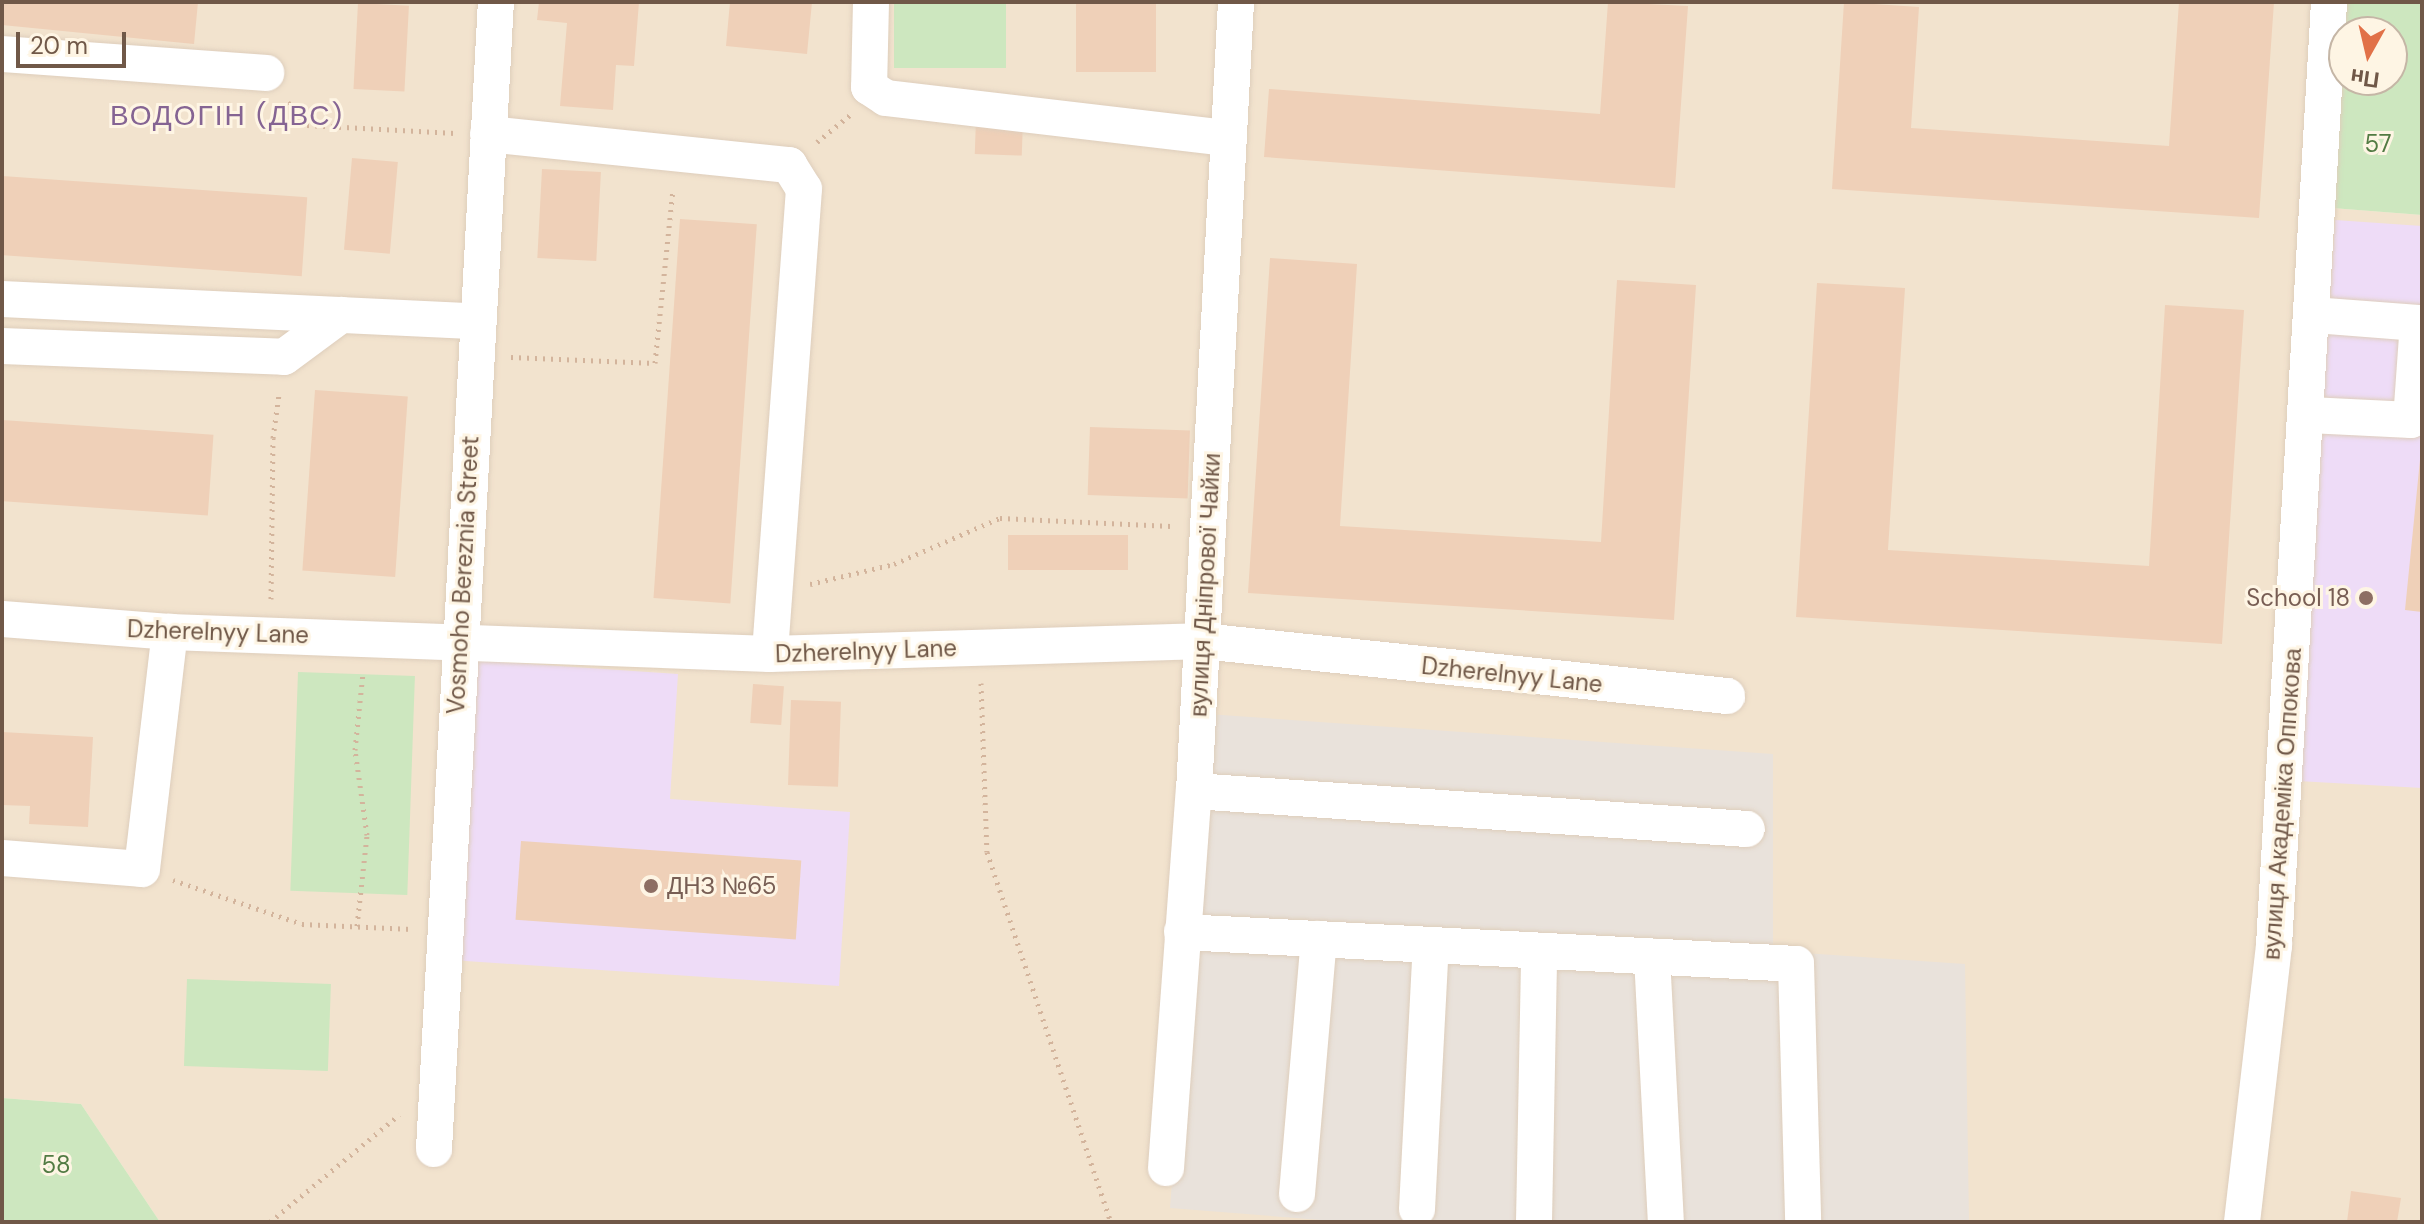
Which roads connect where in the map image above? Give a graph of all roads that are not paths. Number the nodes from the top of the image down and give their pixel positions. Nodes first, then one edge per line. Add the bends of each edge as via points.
1 (496, 2) edge
2 (871, 2) edge
3 (1236, 2) edge
4 (2329, 2) edge
5 (2, 54) edge
6 (266, 73) road end
7 (488, 134) junction
8 (1229, 138) junction
9 (2, 299) edge
10 (341, 315) junction
11 (2315, 315) junction
12 (2420, 323) edge
13 (475, 338) junction
14 (2, 346) edge
15 (2309, 415) junction
16 (2, 619) edge
17 (170, 632) junction
18 (1202, 641) junction
19 (460, 644) junction
20 (770, 654) junction
21 (1727, 696) dead end
22 (1194, 791) junction
23 (1747, 829) dead end
24 (2, 858) edge
25 (1182, 932) junction
26 (1319, 939) junction
27 (1431, 945) junction
28 (1539, 951) junction
29 (1652, 957) junction
30 (434, 1149) dead end
31 (1166, 1168) dead end
32 (1297, 1194) dead end
33 (1417, 1209) dead end
34 (1534, 1222) edge
35 (1666, 1222) edge
36 (1803, 1222) edge
37 (2242, 1222) edge

1 - 7 street, Vosmoho Bereznia Street
2 - 8 street via 867,78 876,94
3 - 8 street, вулиця Дніпрової Чайки
4 - 11 street, вулиця Академіка Оппокова
5 - 6 street
7 - 13 street, Vosmoho Bereznia Street
7 - 20 street via 789,165 804,189
8 - 18 street, вулиця Дніпрової Чайки
9 - 10 street
10 - 13 street
10 - 14 street via 284,357
11 - 12 street
11 - 15 street, вулиця Академіка Оппокова
12 - 15 street via 2411,420
13 - 19 street, Vosmoho Bereznia Street
15 - 37 street, вулиця Академіка Оппокова via 2274,945
16 - 17 street, Dzherelnyy Lane
17 - 19 street, Dzherelnyy Lane
17 - 24 street via 142,869
18 - 20 street, Dzherelnyy Lane
18 - 21 street, Dzherelnyy Lane
18 - 22 street, вулиця Дніпрової Чайки
19 - 20 street, Dzherelnyy Lane
19 - 30 street, Vosmoho Bereznia Street
22 - 23 street
22 - 25 street, вулиця Дніпрової Чайки
25 - 26 street
25 - 31 street, вулиця Дніпрової Чайки
26 - 27 street
26 - 32 street
27 - 28 street
27 - 33 street
28 - 29 street
28 - 34 street
29 - 35 street
29 - 36 street via 1796,964

